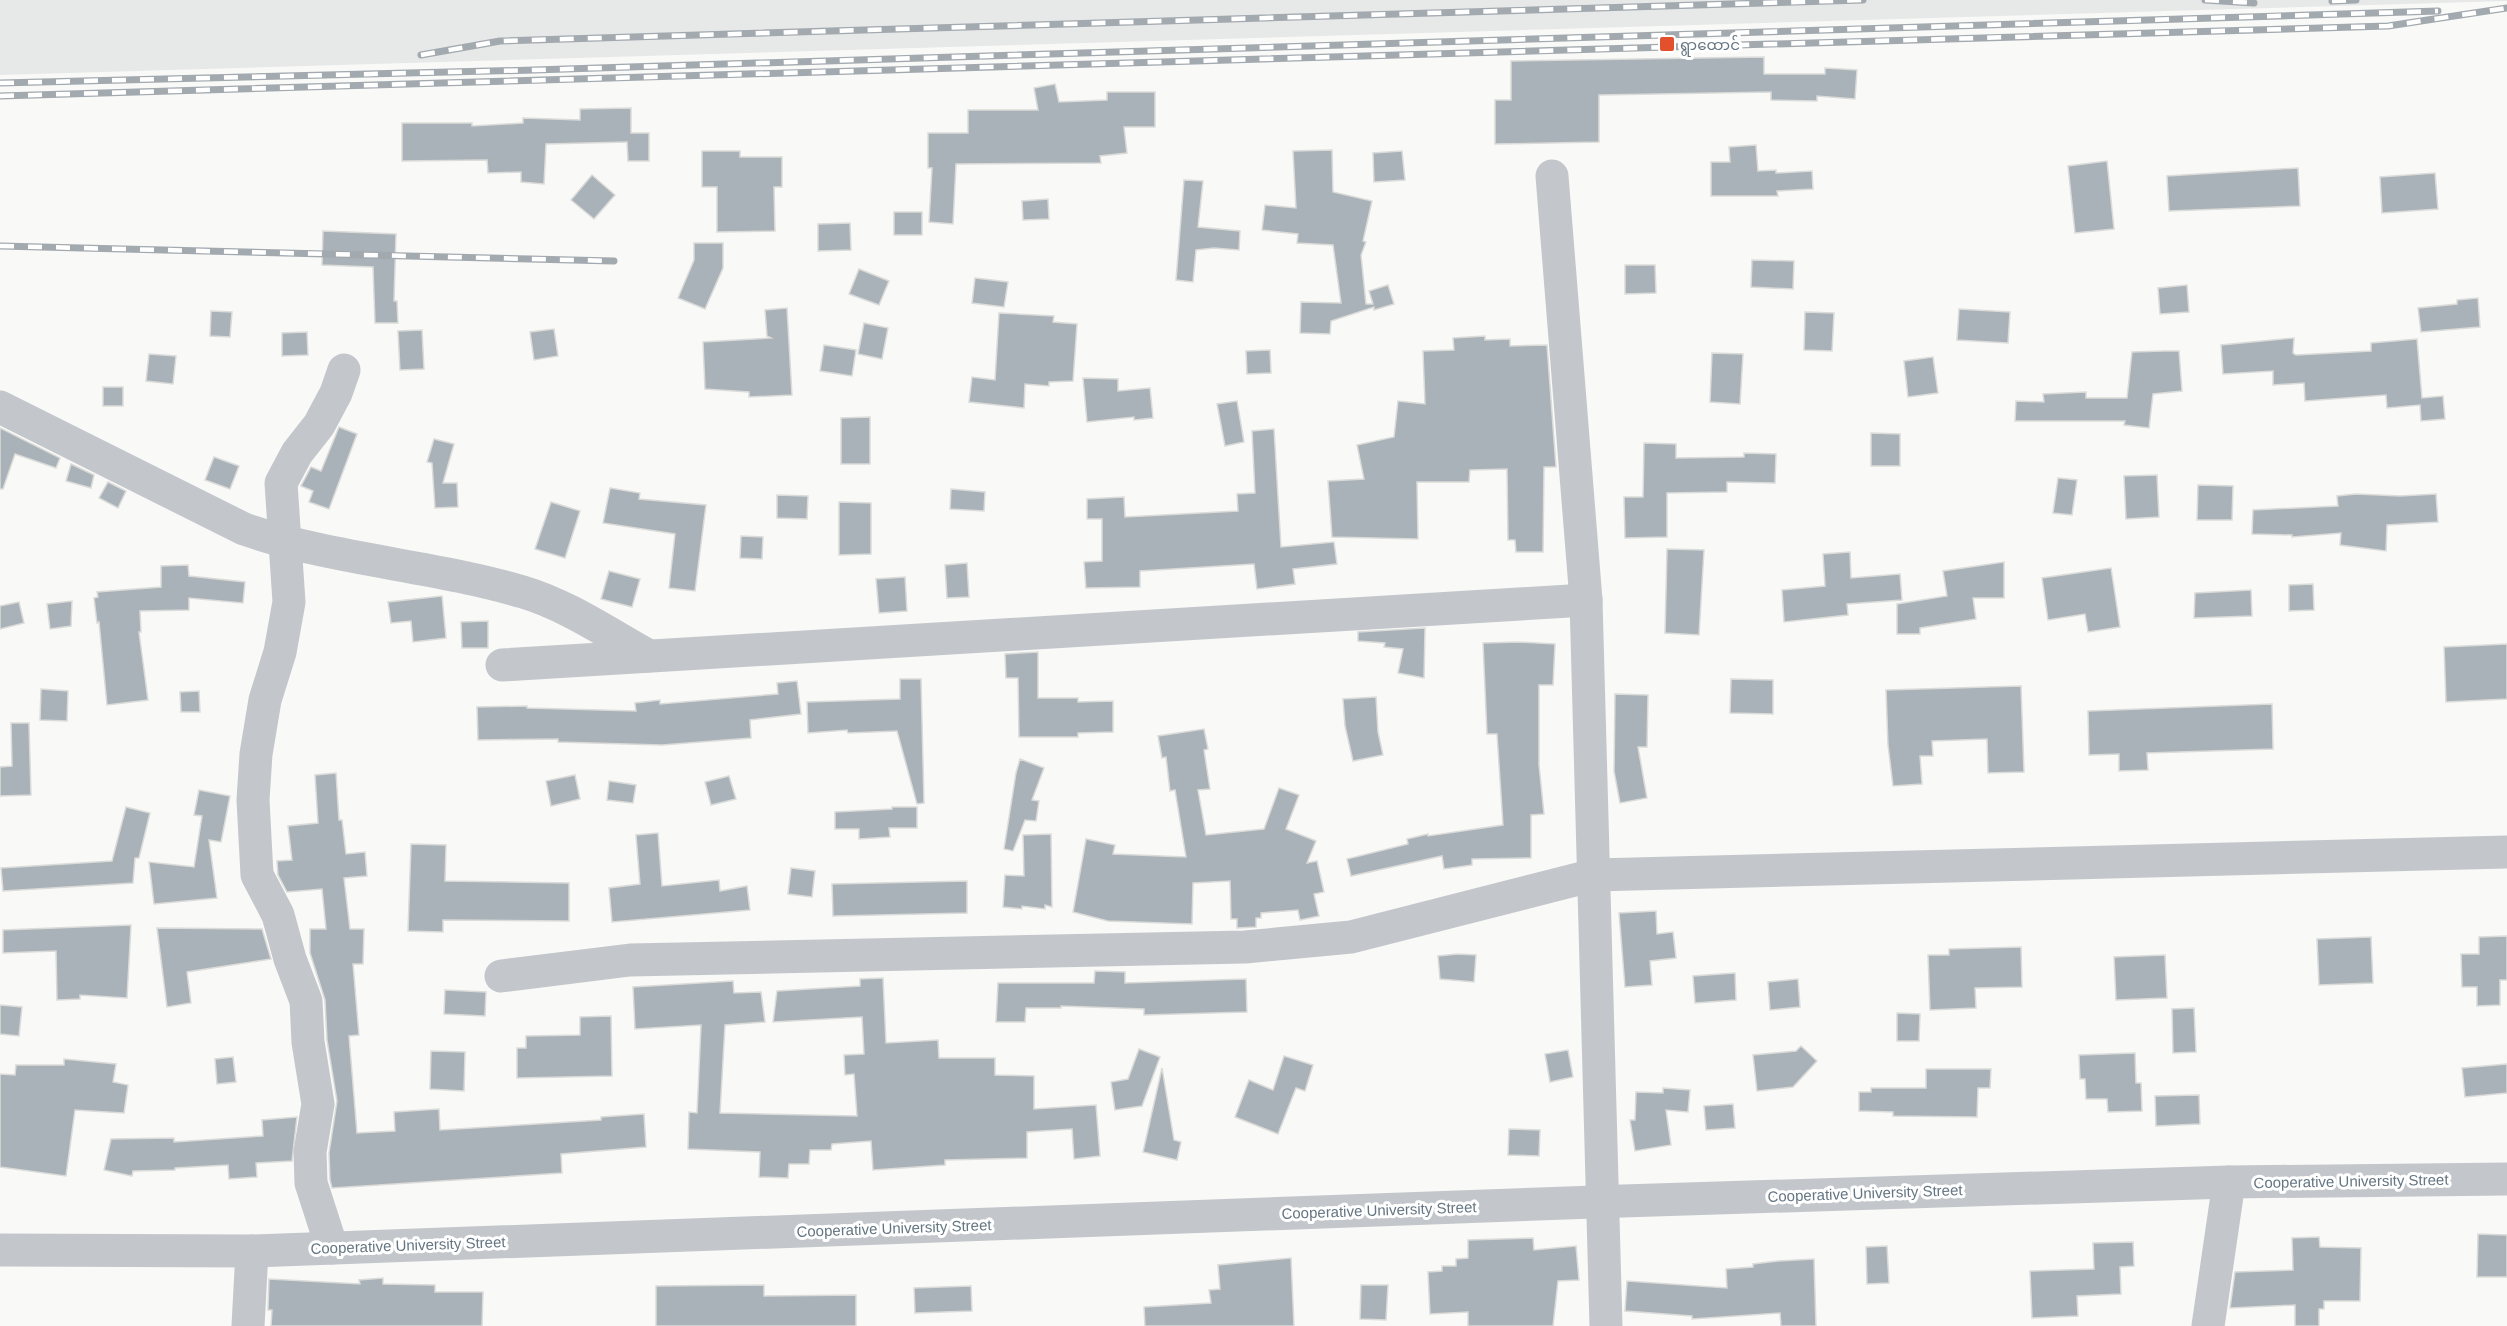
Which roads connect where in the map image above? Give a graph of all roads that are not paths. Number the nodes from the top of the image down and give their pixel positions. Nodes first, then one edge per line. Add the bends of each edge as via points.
1 (1552, 176) dead end
2 (344, 370) dead end
3 (0, 407) edge
4 (284, 543) junction
5 (1586, 600) junction
6 (649, 656) junction
7 (502, 664) dead end
8 (2507, 852) edge
9 (1594, 875) junction
10 (501, 976) dead end
11 (2507, 1179) edge
12 (2229, 1182) junction
13 (1603, 1202) junction
14 (332, 1248) junction
15 (0, 1250) edge
16 (252, 1251) junction
17 (248, 1326) edge
18 (1606, 1326) edge
19 (2208, 1326) edge

1 - 5 street
2 - 4 street via 320,425 297,453 281,483
3 - 4 street via 244,529
4 - 6 street via 449,573 526,593
4 - 14 street via 289,602 256,753 253,800 257,875 278,915 306,1001 318,1104 310,1152 311,1183
5 - 6 street
5 - 9 street
6 - 7 street
8 - 9 street
9 - 10 street via 1351,937 1245,946 630,960
9 - 13 street
11 - 12 street, Cooperative University Street
12 - 13 street, Cooperative University Street
12 - 19 street
13 - 14 street, Cooperative University Street
13 - 18 street
14 - 16 street, Cooperative University Street
15 - 16 street, Cooperative University Street
16 - 17 street

